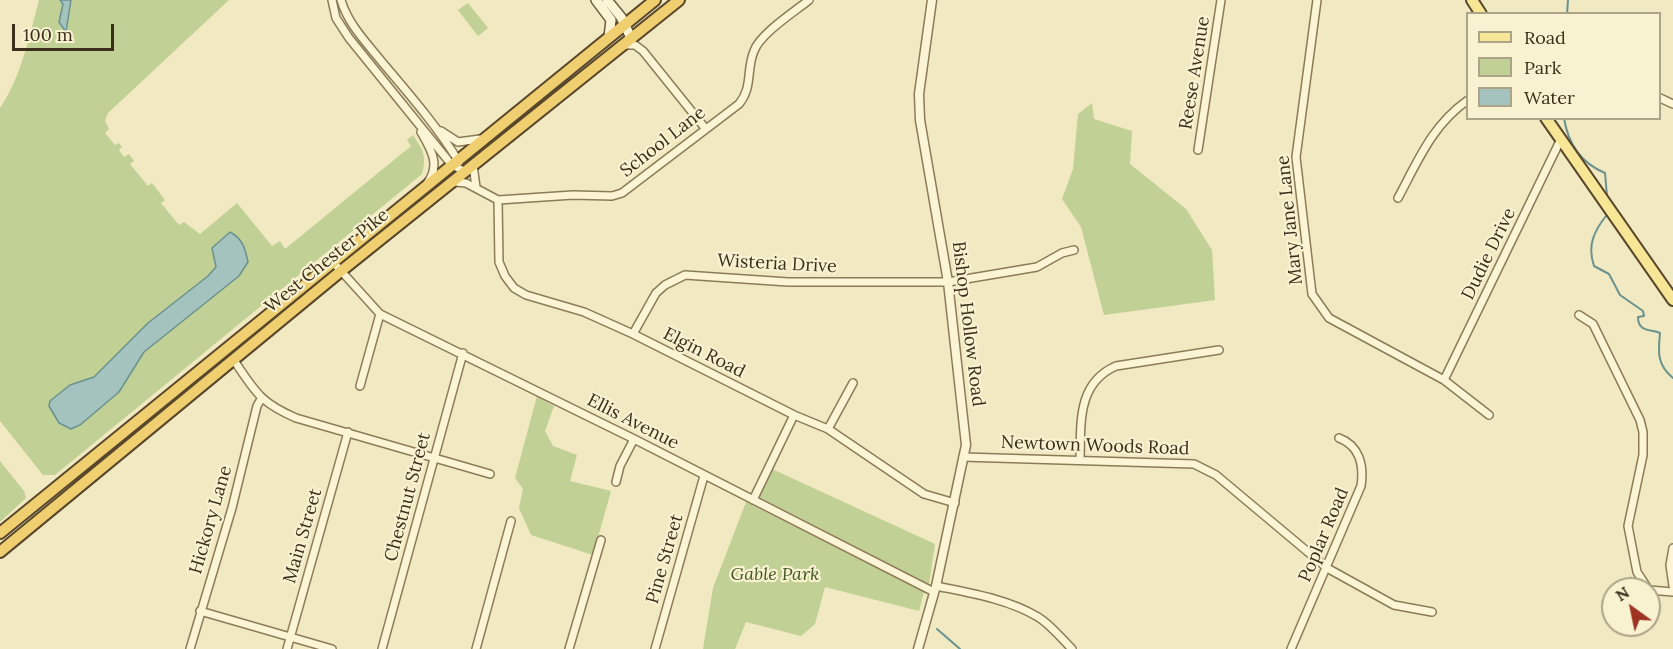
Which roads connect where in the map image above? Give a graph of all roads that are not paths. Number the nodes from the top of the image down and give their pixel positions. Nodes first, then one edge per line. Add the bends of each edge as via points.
1 (332, 0) edge
2 (341, 0) edge
3 (596, 0) edge
4 (607, 0) edge
5 (655, 0) edge
6 (679, 0) edge
7 (808, 0) edge
8 (932, 0) edge
9 (1221, 0) edge
10 (1317, 0) edge
11 (625, 24) junction
12 (643, 29) junction
13 (609, 37) junction
14 (627, 42) junction
15 (643, 51) junction
16 (1466, 101) edge
17 (409, 112) junction
18 (1547, 120) edge
19 (436, 128) junction
20 (705, 128) junction
21 (490, 133) junction
22 (1560, 141) junction
23 (1198, 150) dead end
24 (454, 162) junction
25 (469, 168) junction
26 (452, 182) junction
27 (425, 185) junction
28 (476, 187) junction
29 (1398, 198) dead end
30 (498, 200) junction
31 (1074, 250) dead end
32 (333, 262) junction
33 (341, 271) junction
34 (948, 282) junction
35 (1673, 300) edge
36 (380, 314) junction
37 (1580, 315) dead end
38 (633, 334) junction
39 (1218, 350) dead end
40 (464, 353) junction
41 (233, 359) junction
42 (1444, 380) junction
43 (853, 383) dead end
44 (360, 386) dead end
45 (261, 399) junction
46 (794, 415) junction
47 (1490, 415) dead end
48 (828, 429) junction
49 (348, 432) junction
50 (1339, 438) dead end
51 (634, 439) junction
52 (434, 457) junction
53 (963, 457) junction
54 (1080, 459) junction
55 (490, 474) dead end
56 (704, 477) junction
57 (616, 482) dead end
58 (753, 500) junction
59 (955, 503) junction
60 (511, 521) dead end
61 (0, 532) edge
62 (601, 540) dead end
63 (1673, 548) edge
64 (0, 552) edge
65 (1327, 568) junction
66 (1640, 577) edge
67 (1673, 586) edge
68 (935, 589) junction
69 (200, 611) junction
70 (1432, 612) dead end
71 (290, 638) junction
72 (190, 649) edge
73 (287, 649) edge
74 (332, 649) edge
75 (382, 649) edge
76 (476, 649) edge
77 (569, 649) edge
78 (655, 649) edge
79 (918, 649) edge
80 (1072, 649) edge
81 (1291, 649) edge

1 - 17 street via 336,18 349,38
2 - 19 street via 358,32
3 - 13 main road via 611,20
4 - 11 main road
5 - 11 highway, West Chester Pike
6 - 12 highway, West Chester Pike
7 - 20 street, School Lane via 759,42 753,52 746,96
8 - 34 street, Bishop Hollow Road via 920,120
9 - 23 street, Reese Avenue
10 - 42 street, Mary Jane Lane via 1296,157 1312,294 1329,318
11 - 13 highway, West Chester Pike
11 - 14 main road
12 - 14 highway, West Chester Pike
12 - 15 street
13 - 21 highway, West Chester Pike
14 - 15 street
14 - 25 highway, West Chester Pike
15 - 20 street
16 - 29 street via 1434,131
17 - 24 street
17 - 27 street via 434,158 432,175
18 - 22 main road
19 - 21 street via 463,143
19 - 24 street
20 - 30 street, School Lane via 622,193
21 - 24 highway, West Chester Pike
22 - 35 main road
22 - 42 street, Dudie Drive
24 - 25 street
24 - 27 highway, West Chester Pike
25 - 26 highway, West Chester Pike
25 - 28 street
26 - 28 street via 461,180
26 - 33 highway, West Chester Pike
27 - 32 highway, West Chester Pike
28 - 30 street
30 - 38 street, Elgin Road via 499,262 514,288
31 - 34 street, Wisteria Drive via 1037,267
32 - 33 street, Ellis Avenue
32 - 61 highway, West Chester Pike
33 - 36 street, Ellis Avenue
33 - 41 highway, West Chester Pike
34 - 38 street, Wisteria Drive via 788,282 685,275 656,292
34 - 53 street, Bishop Hollow Road via 966,445
36 - 40 street, Ellis Avenue
36 - 44 street
37 - 66 street via 1593,324 1643,432 1643,455 1628,526
38 - 46 street, Elgin Road
39 - 54 street via 1105,371 1084,398
40 - 51 street, Ellis Avenue
40 - 52 street, Chestnut Street
41 - 45 street
41 - 64 highway, West Chester Pike
42 - 47 street, Mary Jane Lane
43 - 48 street
45 - 49 street via 296,418
45 - 69 street, Hickory Lane
46 - 48 street, Elgin Road
46 - 58 street
48 - 59 street, Elgin Road via 924,494
49 - 52 street
49 - 71 street, Main Street
50 - 65 street, Poplar Road via 1349,441 1360,458 1363,472 1361,486
51 - 56 street, Ellis Avenue
51 - 57 street
52 - 55 street
52 - 75 street, Chestnut Street
53 - 54 street, Newtown Woods Road
53 - 59 street, Bishop Hollow Road
54 - 65 street, Newtown Woods Road via 1188,464 1207,469
56 - 58 street, Ellis Avenue
56 - 78 street, Pine Street
58 - 68 street, Ellis Avenue
59 - 68 street, Bishop Hollow Road
60 - 76 street
62 - 77 street
63 - 67 street
65 - 70 street, Newtown Woods Road via 1394,605
65 - 81 street, Poplar Road
68 - 79 street, Bishop Hollow Road
68 - 80 street, Ellis Avenue via 980,596 1024,610 1050,626
69 - 71 street
69 - 72 street, Hickory Lane
71 - 73 street, Main Street
71 - 74 street

